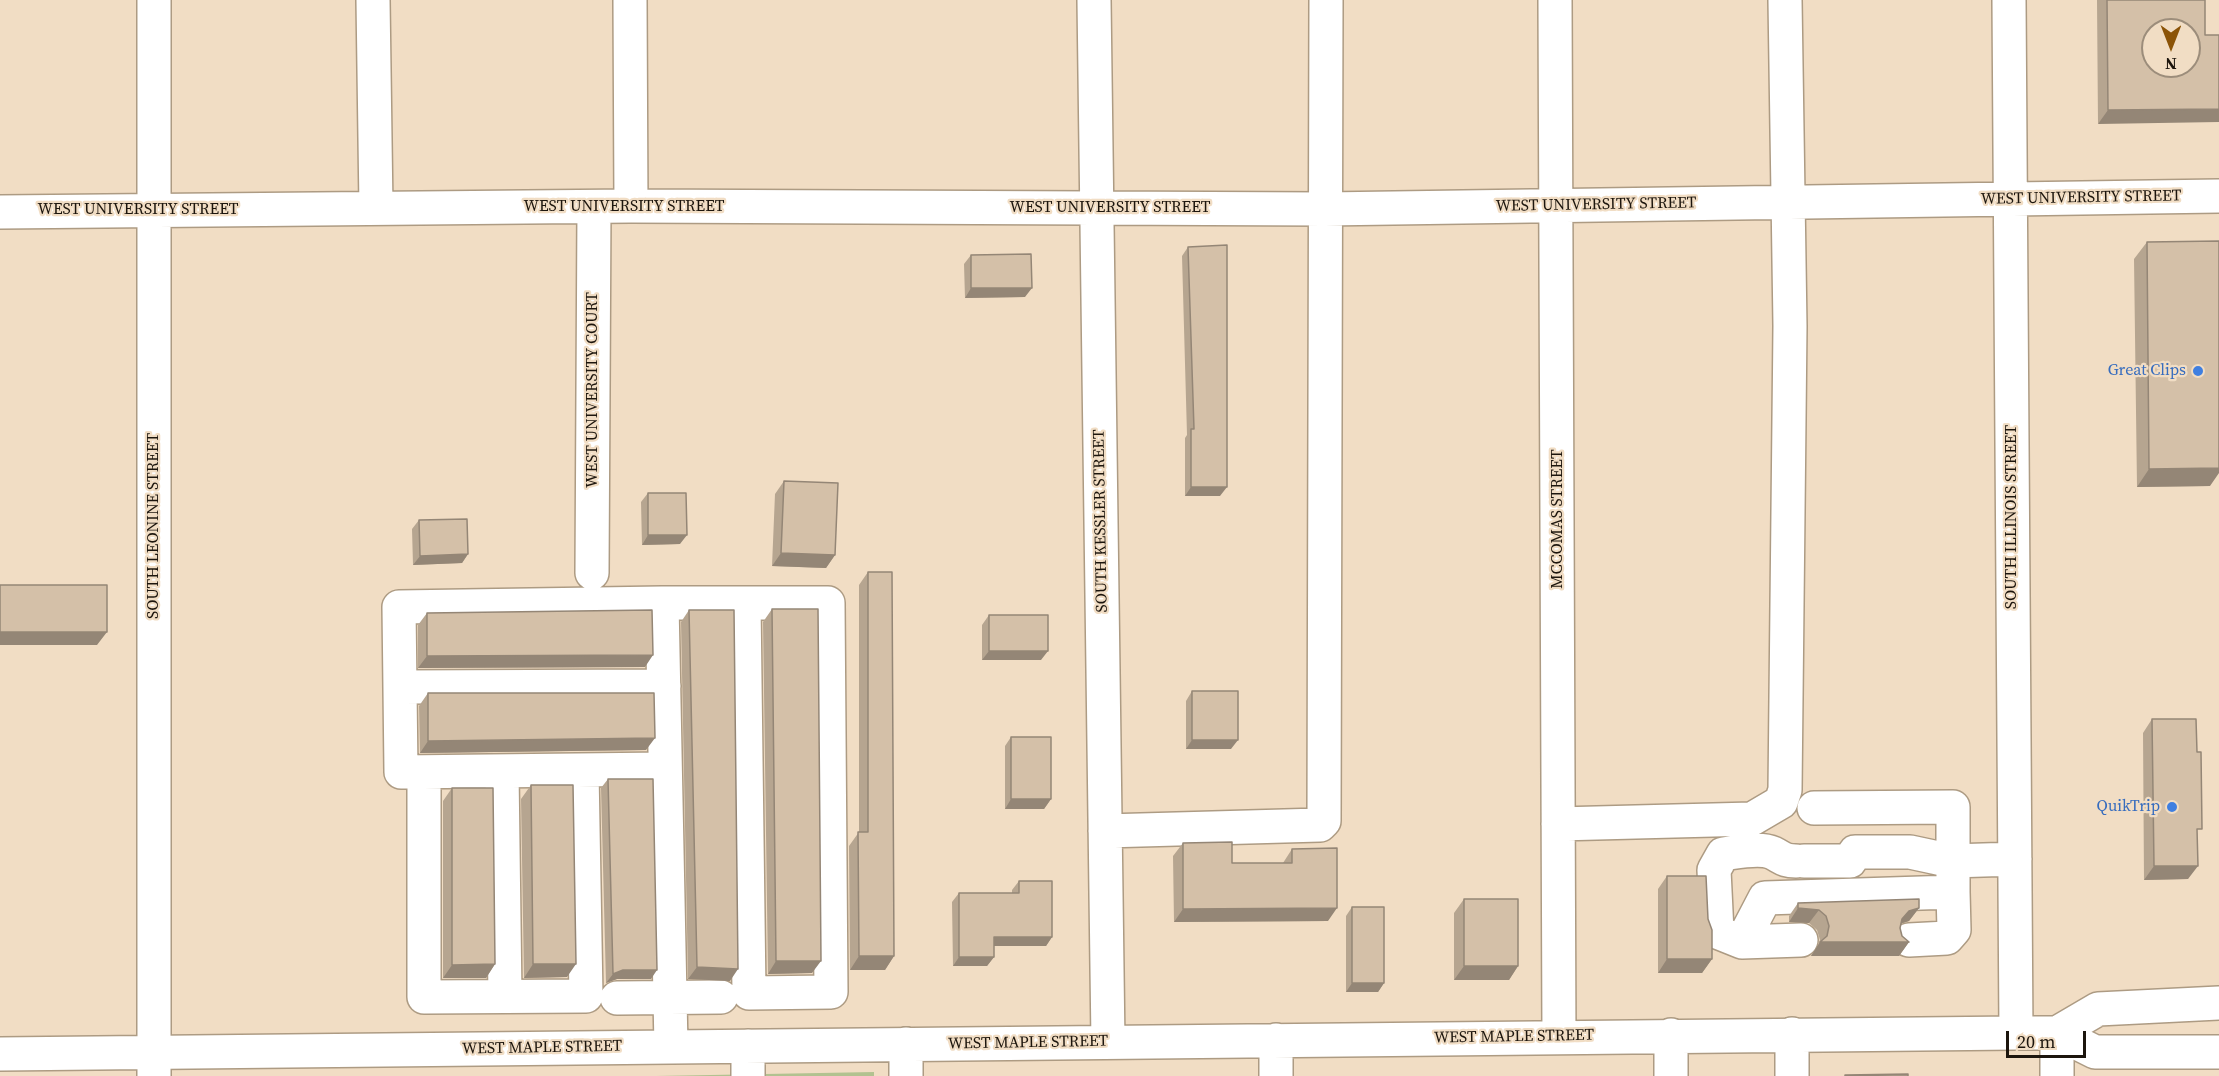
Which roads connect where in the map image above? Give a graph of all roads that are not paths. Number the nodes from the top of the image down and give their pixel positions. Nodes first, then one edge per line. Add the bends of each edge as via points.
1 (154, 0) edge
2 (373, 0) edge
3 (630, 0) edge
4 (1094, 0) edge
5 (1326, 0) edge
6 (1555, 0) edge
7 (1785, 0) edge
8 (2009, 0) edge
9 (2219, 196) edge
10 (2010, 199) junction
11 (1789, 202) junction
12 (631, 206) junction
13 (1557, 206) junction
14 (594, 207) junction
15 (1097, 207) junction
16 (376, 208) junction
17 (1325, 209) junction
18 (154, 210) junction
19 (0, 212) edge
20 (592, 573) dead end
21 (662, 603) junction
22 (744, 603) junction
23 (664, 686) junction
24 (400, 687) junction
25 (665, 769) junction
26 (582, 770) junction
27 (502, 771) junction
28 (424, 772) junction
29 (1814, 808) dead end
30 (1558, 824) junction
31 (1105, 831) junction
32 (2015, 859) junction
33 (1952, 876) junction
34 (1801, 940) dead end
35 (1910, 940) edge
36 (1742, 942) junction
37 (505, 996) junction
38 (669, 997) junction
39 (721, 997) dead end
40 (617, 998) dead end
41 (2219, 1003) edge
42 (2016, 1033) junction
43 (2057, 1033) junction
44 (1792, 1034) junction
45 (1671, 1035) junction
46 (1558, 1037) junction
47 (1276, 1040) junction
48 (1108, 1042) junction
49 (671, 1047) junction
50 (2219, 1052) edge
51 (0, 1054) edge
52 (906, 1060) edge
53 (748, 1061) edge
54 (458, 1062) edge
55 (154, 1064) edge
56 (2136, 1064) edge
57 (1276, 1076) edge
58 (1671, 1076) edge
59 (1792, 1076) edge
60 (2057, 1076) edge

1 - 18 street, SOUTH LEONINE STREET
2 - 16 street
3 - 12 street
4 - 15 street, SOUTH KESSLER STREET
5 - 17 street
6 - 13 street, MCCOMAS STREET
7 - 11 street
8 - 10 street, SOUTH ILLINOIS STREET
9 - 10 street, WEST UNIVERSITY STREET
10 - 11 street, WEST UNIVERSITY STREET
10 - 32 street, SOUTH ILLINOIS STREET
11 - 13 street, WEST UNIVERSITY STREET
11 - 30 street via 1789,572 1785,790 1781,802 1752,819
12 - 14 street, WEST UNIVERSITY STREET
12 - 15 street, WEST UNIVERSITY STREET
13 - 17 street, WEST UNIVERSITY STREET
13 - 30 street, MCCOMAS STREET
14 - 16 street, WEST UNIVERSITY STREET
14 - 20 street, WEST UNIVERSITY COURT
15 - 17 street, WEST UNIVERSITY STREET
15 - 31 street, SOUTH KESSLER STREET
16 - 18 street, WEST UNIVERSITY STREET
17 - 31 street via 1324,821 1320,825
18 - 19 street, WEST UNIVERSITY STREET
18 - 55 street, SOUTH LEONINE STREET
21 - 22 street
21 - 23 street
21 - 24 street via 399,607
22 - 22 street via 828,603 831,992 749,993
23 - 24 street
23 - 25 street
24 - 28 street via 401,772
25 - 26 street
25 - 38 street
26 - 27 street
26 - 37 street via 586,996
27 - 28 street
27 - 37 street
28 - 37 street via 424,997
29 - 33 street via 1953,807
30 - 46 street, MCCOMAS STREET
31 - 48 street, SOUTH KESSLER STREET
32 - 33 street
32 - 42 street, SOUTH ILLINOIS STREET
33 - 35 street via 1954,930 1947,938
33 - 36 street via 1765,898
33 - 36 street via 1911,852 1855,852 1850,861 1795,853 1723,854 1714,870 1717,932
34 - 36 street
38 - 39 street
38 - 40 street
38 - 49 street
41 - 43 street via 2098,1009
42 - 43 street, WEST MAPLE STREET
42 - 44 street, WEST MAPLE STREET
43 - 56 street, WEST MAPLE STREET via 2094,1053
43 - 60 street
44 - 45 street, WEST MAPLE STREET
44 - 59 street
45 - 46 street, WEST MAPLE STREET
45 - 58 street
46 - 47 street, WEST MAPLE STREET
47 - 48 street, WEST MAPLE STREET
47 - 57 street
48 - 52 street, WEST MAPLE STREET
49 - 53 street, WEST MAPLE STREET
49 - 54 street, WEST MAPLE STREET
50 - 56 street, WEST MAPLE STREET
51 - 55 street, WEST MAPLE STREET
52 - 53 street, WEST MAPLE STREET
54 - 55 street, WEST MAPLE STREET

